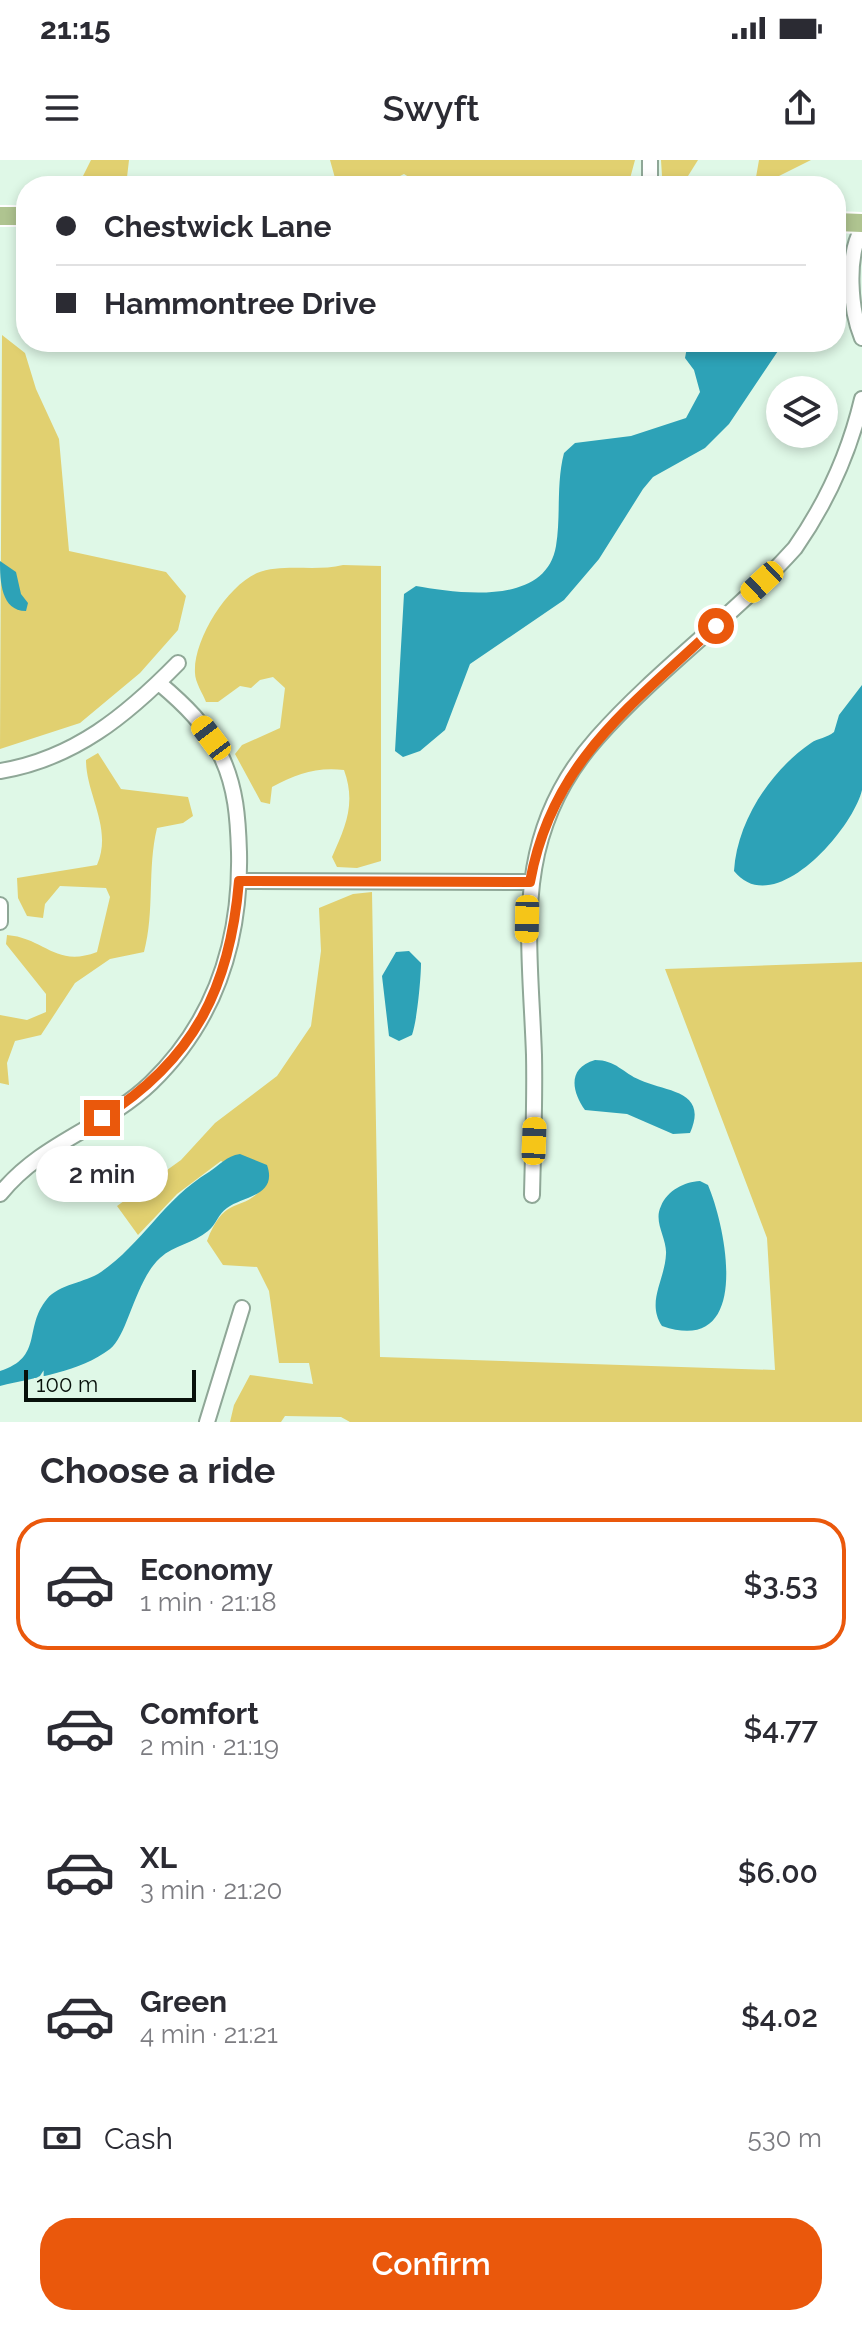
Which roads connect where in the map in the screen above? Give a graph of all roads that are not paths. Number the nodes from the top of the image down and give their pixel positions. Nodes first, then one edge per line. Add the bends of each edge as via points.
1 (862, 229) edge
2 (862, 338) edge
3 (862, 399) edge
4 (178, 663) dead end
5 (159, 683) junction
6 (0, 771) edge
7 (239, 881) junction
8 (530, 882) junction
9 (0, 905) edge
10 (0, 922) edge
11 (0, 1194) edge
12 (532, 1195) dead end
13 (242, 1308) dead end
14 (207, 1422) edge

1 - 2 street via 854,243 854,318
3 - 8 street via 841,468 802,539 595,740 555,805
4 - 5 street
5 - 6 street via 78,746
5 - 7 street via 195,717 221,756 235,797
7 - 8 street
7 - 11 street via 235,927 222,977 185,1046 147,1086 35,1158
8 - 12 street
9 - 10 street
13 - 14 street

